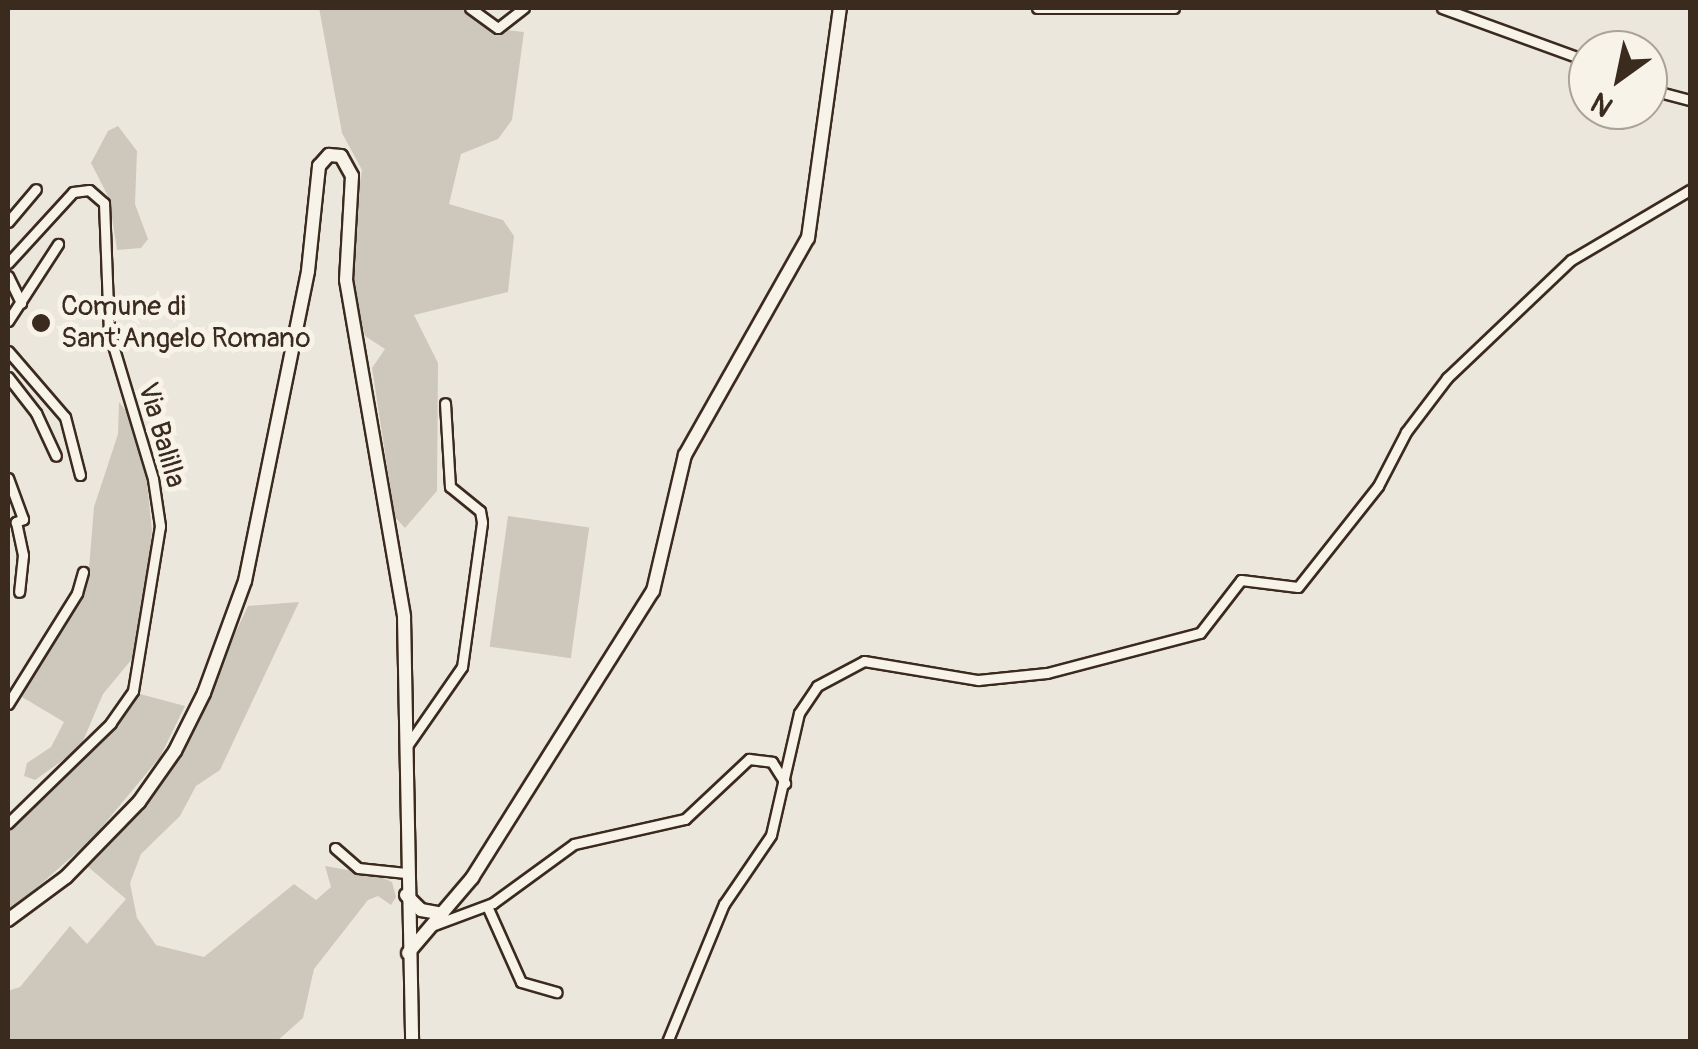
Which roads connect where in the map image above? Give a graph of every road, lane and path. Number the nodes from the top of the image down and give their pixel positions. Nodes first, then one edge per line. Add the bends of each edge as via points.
1 (470, 8) edge
2 (524, 8) edge
3 (840, 8) edge
4 (1036, 8) edge
5 (1174, 8) edge
6 (1442, 8) edge
7 (1568, 55) edge
8 (36, 189) dead end
9 (1690, 190) edge
10 (8, 222) edge
11 (58, 244) dead end
12 (8, 264) edge
13 (8, 283) edge
14 (21, 303) junction
15 (8, 319) edge
16 (8, 352) edge
17 (8, 377) edge
18 (444, 403) dead end
19 (56, 456) dead end
20 (80, 475) dead end
21 (8, 478) edge
22 (83, 572) dead end
23 (19, 592) dead end
24 (8, 704) edge
25 (407, 746) junction
26 (785, 784) junction
27 (8, 823) edge
28 (335, 848) dead end
29 (406, 873) junction
30 (406, 895) junction
31 (487, 906) junction
32 (442, 914) junction
33 (405, 915) junction
34 (8, 920) edge
35 (427, 929) junction
36 (408, 953) junction
37 (557, 992) dead end
38 (412, 1042) edge
39 (667, 1042) edge

1 - 2 street via 498,28
3 - 32 street via 803,252 682,462 663,563 647,603 477,871
4 - 5 street
6 - 7 street
8 - 10 street
9 - 26 street via 1571,260 1447,378 1403,436 1378,486 1302,584 1241,580 1200,633 1042,674 978,680 876,661 851,664 817,686 801,706
11 - 14 street
12 - 27 street, Via Balilla via 73,192 89,190 104,202 109,332 153,479 160,526 132,692 111,723
13 - 14 street
14 - 15 street
16 - 20 street via 65,417
17 - 19 street via 36,413
18 - 25 street via 450,488 480,511 482,522 462,668
21 - 23 street via 22,519 16,522 23,555
22 - 24 street via 77,593
25 - 29 street
25 - 34 street via 401,590 345,265 352,169 333,155 318,170 308,271 248,567 216,665 182,738 146,793 66,877
26 - 31 street via 772,762 750,759 685,819 574,844
26 - 39 street via 771,835 724,904
28 - 29 street via 358,868
29 - 30 street
30 - 32 street via 420,910
30 - 33 street
30 - 35 street
31 - 35 street
31 - 37 street via 521,982
32 - 35 street
33 - 35 street
33 - 36 street
35 - 36 street
36 - 38 street

